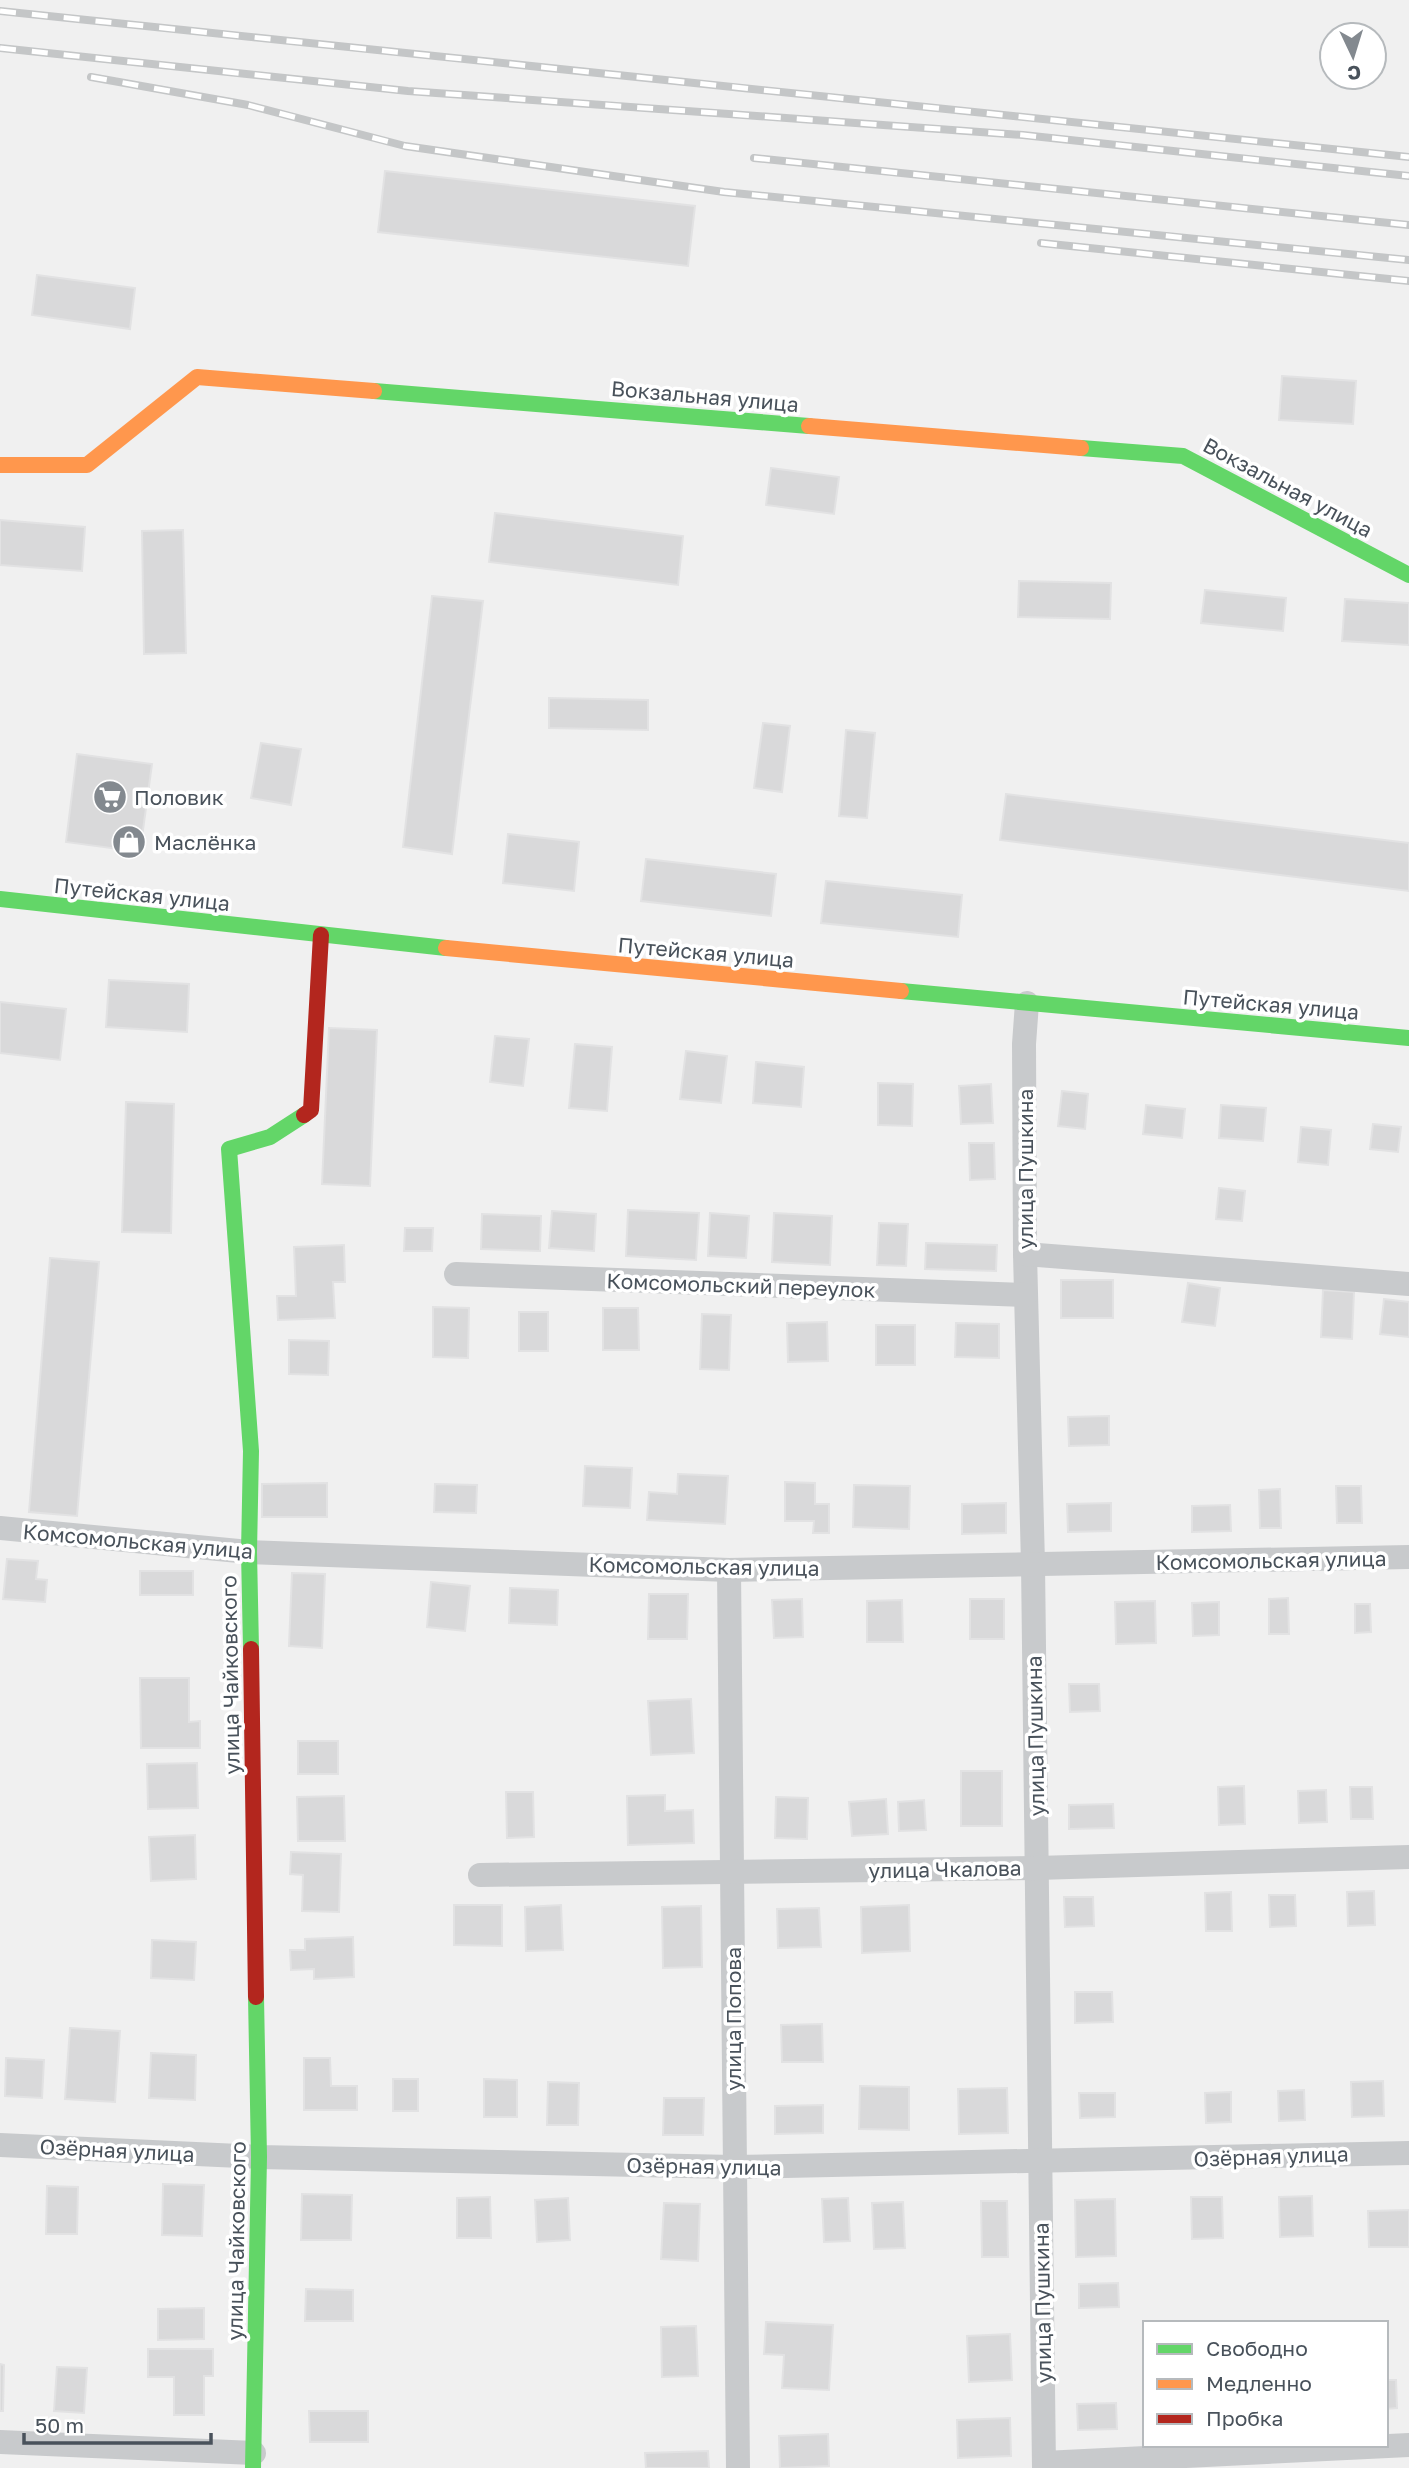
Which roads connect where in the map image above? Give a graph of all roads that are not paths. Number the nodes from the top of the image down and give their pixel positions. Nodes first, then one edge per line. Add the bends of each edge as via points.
1 (0, 465) edge
2 (1409, 575) edge
3 (0, 899) edge
4 (320, 935) junction
5 (1027, 1003) junction
6 (1409, 1038) edge
7 (1025, 1254) junction
8 (456, 1274) dead end
9 (1409, 1284) edge
10 (1026, 1295) junction
11 (0, 1528) edge
12 (249, 1552) junction
13 (1409, 1558) edge
14 (1033, 1564) junction
15 (729, 1570) junction
16 (1409, 1857) edge
17 (1037, 1868) junction
18 (732, 1873) junction
19 (480, 1875) dead end
20 (0, 2145) edge
21 (1409, 2152) edge
22 (259, 2157) junction
23 (1041, 2162) junction
24 (734, 2167) junction
25 (0, 2442) edge
26 (1409, 2445) edge
27 (1388, 2446) edge
28 (1374, 2447) edge
29 (253, 2461) edge
30 (1044, 2466) edge
31 (738, 2468) edge

1 - 2 street, Вокзальная улица via 88,466 197,377 315,386 1183,456
3 - 4 street, Путейская улица
4 - 5 street, Путейская улица
4 - 12 street, улица Чайковского via 312,1110 270,1137 229,1149 251,1451
5 - 6 street, Путейская улица
5 - 7 street, улица Пушкина
7 - 9 street
7 - 10 street, улица Пушкина
8 - 10 street, Комсомольский переулок
10 - 14 street, улица Пушкина
11 - 12 street, Комсомольская улица
12 - 15 street, Комсомольская улица
12 - 22 street, улица Чайковского
13 - 14 street, Комсомольская улица
14 - 15 street, Комсомольская улица
14 - 17 street, улица Пушкина
15 - 18 street, улица Попова
16 - 17 street, улица Чкалова
17 - 18 street, улица Чкалова
17 - 23 street, улица Пушкина
18 - 19 street, улица Чкалова
18 - 24 street, улица Попова
20 - 22 street, Озёрная улица
21 - 23 street, Озёрная улица
22 - 24 street, Озёрная улица
22 - 29 street, улица Чайковского
23 - 24 street, Озёрная улица
23 - 30 street, улица Пушкина
24 - 31 street, улица Попова
25 - 29 street
26 - 27 street
28 - 30 street

